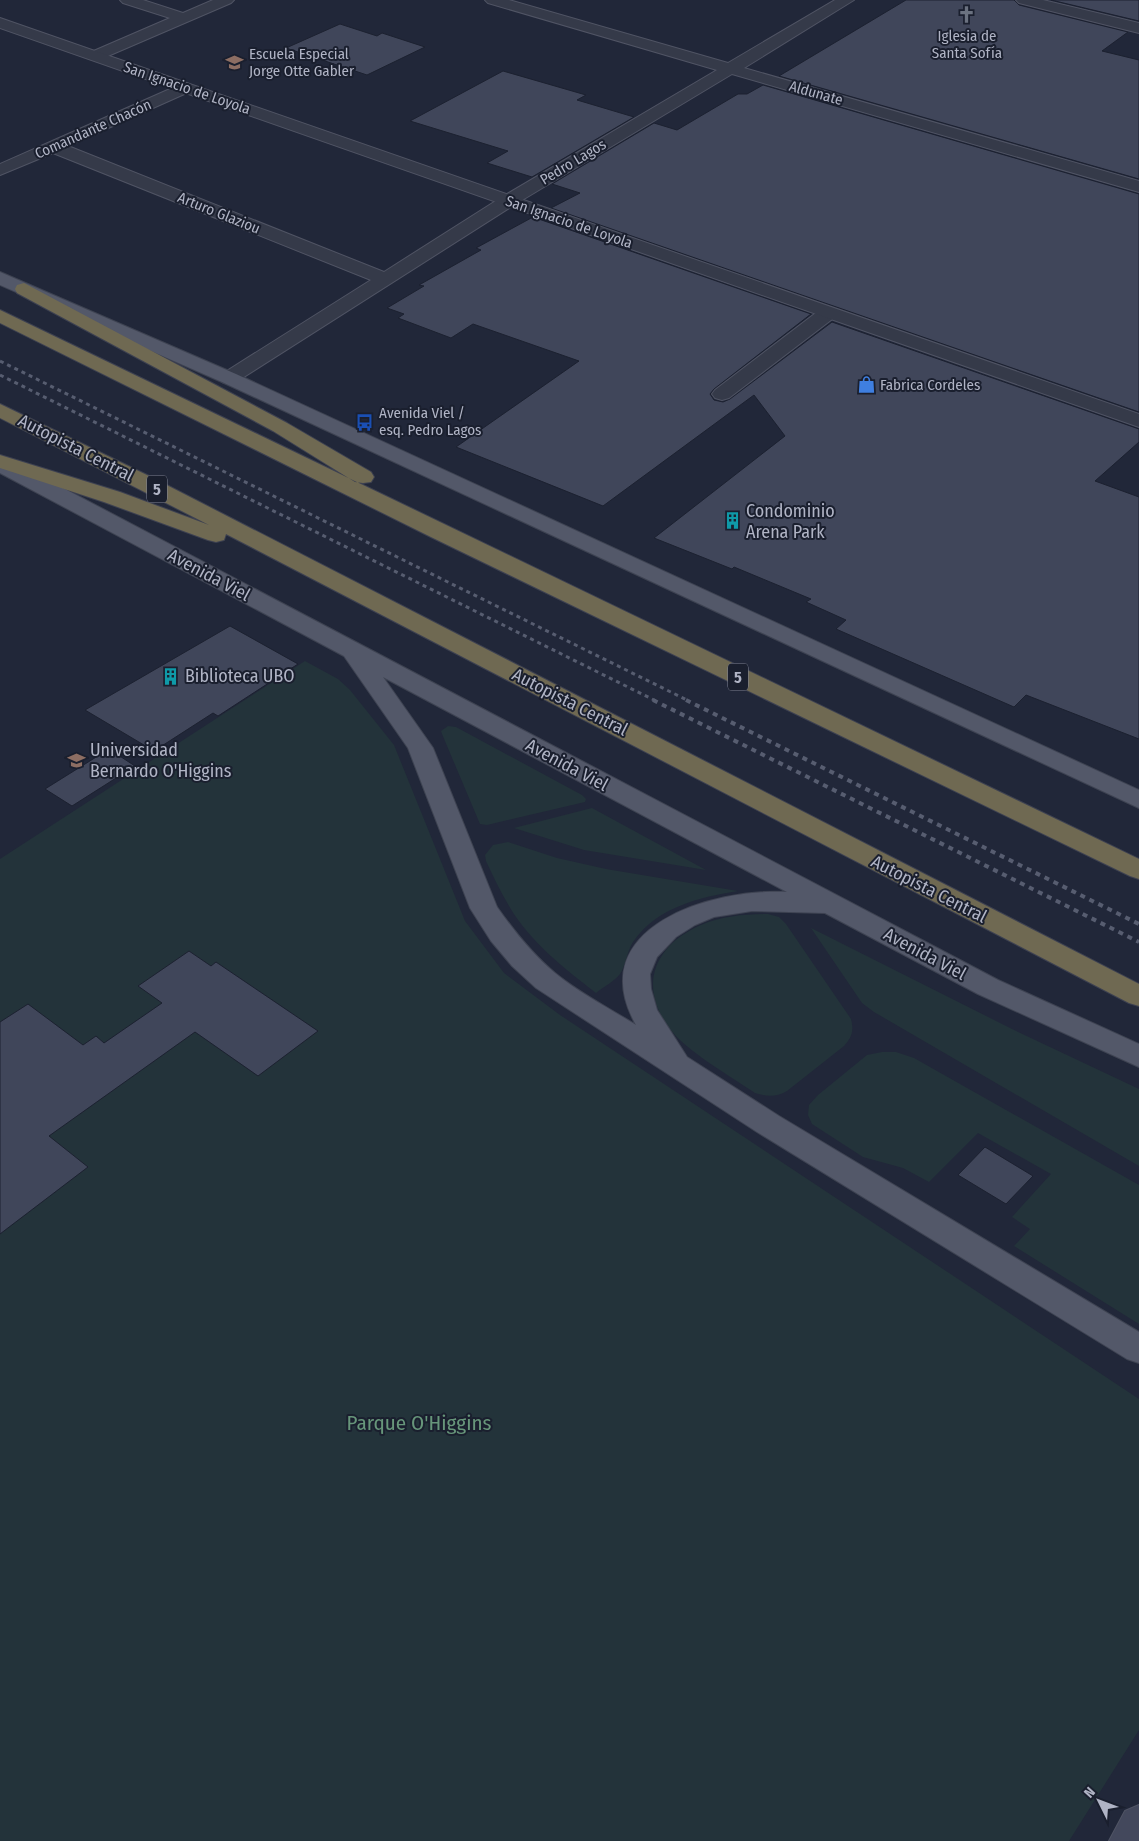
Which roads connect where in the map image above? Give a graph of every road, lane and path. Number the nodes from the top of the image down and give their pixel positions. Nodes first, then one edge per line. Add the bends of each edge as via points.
1 (128, 0) edge
2 (226, 0) edge
3 (493, 0) edge
4 (846, 0) edge
5 (1024, 0) edge
6 (184, 18) junction
7 (0, 23) edge
8 (1139, 28) edge
9 (95, 56) junction
10 (730, 68) junction
11 (185, 88) junction
12 (52, 146) junction
13 (0, 170) edge
14 (1139, 187) edge
15 (508, 200) junction
16 (0, 278) edge
17 (385, 279) junction
18 (24, 289) junction
19 (828, 313) junction
20 (0, 316) edge
21 (229, 378) junction
22 (722, 394) dead end
23 (0, 410) edge
24 (1139, 421) edge
25 (0, 462) edge
26 (439, 532) junction
27 (313, 569) junction
28 (352, 651) junction
29 (1139, 800) edge
30 (1139, 870) edge
31 (837, 908) junction
32 (1139, 996) edge
33 (1139, 1056) edge
34 (679, 1066) junction
35 (1139, 1349) edge
36 (1139, 1825) edge
37 (1129, 1841) edge

1 - 6 street
2 - 6 street
3 - 10 street, Aldunate
4 - 10 street, Pedro Lagos
5 - 8 street
6 - 9 street
7 - 9 street, San Ignacio de Loyola
9 - 11 street, San Ignacio de Loyola
10 - 14 street, Aldunate
10 - 15 street, Pedro Lagos
11 - 12 street, Comandante Chacón
11 - 15 street, San Ignacio de Loyola
12 - 13 street, Comandante Chacón
12 - 17 street, Arturo Glaziou
15 - 17 street, Pedro Lagos
15 - 19 street, San Ignacio de Loyola
16 - 18 main road
17 - 21 street, Pedro Lagos
18 - 21 main road
18 - 26 highway via 297,436 388,494
19 - 22 street
19 - 24 street, San Ignacio de Loyola
20 - 26 highway, 5
21 - 29 main road
23 - 27 highway, Autopista Central / 5
25 - 27 highway via 112,497
25 - 28 main road, Avenida Viel
26 - 30 highway, 5
27 - 32 highway, Autopista Central / 5
28 - 31 main road, Avenida Viel
28 - 34 main road via 420,748 468,873 484,908 501,934 546,981
31 - 33 main road, Avenida Viel via 988,987
31 - 34 main road via 767,901 724,906 685,919 654,942 639,966 636,977 638,995 645,1015
34 - 35 main road via 768,1124
36 - 37 main road

